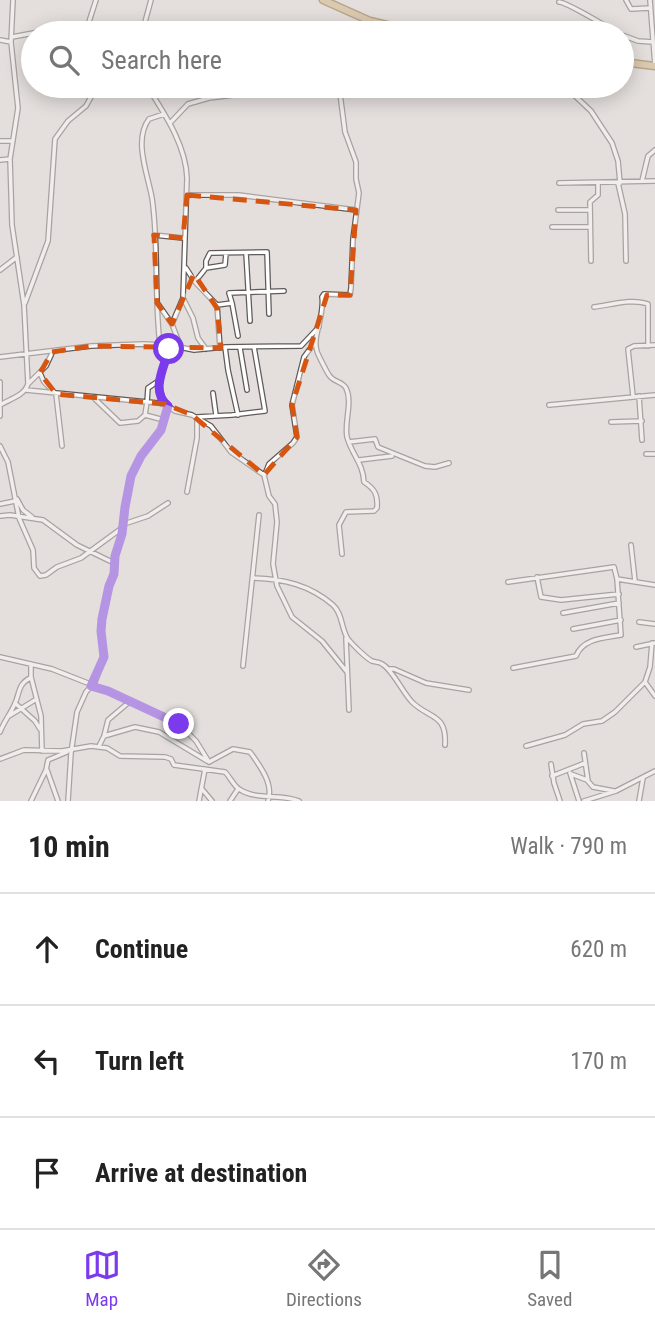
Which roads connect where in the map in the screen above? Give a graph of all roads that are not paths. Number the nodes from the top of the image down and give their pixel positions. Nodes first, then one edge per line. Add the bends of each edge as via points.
1 (13, 0) edge
2 (96, 0) edge
3 (151, 0) edge
4 (323, 0) edge
5 (626, 0) edge
6 (650, 0) edge
7 (559, 2) dead end
8 (650, 9) junction
9 (89, 21) edge
10 (146, 21) edge
11 (370, 21) edge
12 (598, 21) edge
13 (21, 36) edge
14 (11, 39) junction
15 (634, 39) edge
16 (0, 40) edge
17 (653, 42) junction
18 (634, 63) edge
19 (655, 66) edge
20 (90, 98) edge
21 (154, 98) edge
22 (209, 98) edge
23 (341, 98) edge
24 (575, 98) edge
25 (164, 114) junction
26 (170, 123) junction
27 (0, 141) edge
28 (13, 141) junction
29 (655, 150) edge
30 (10, 159) junction
31 (0, 160) edge
32 (642, 181) junction
33 (655, 181) edge
34 (559, 183) dead end
35 (619, 183) junction
36 (598, 184) junction
37 (187, 195) junction
38 (356, 210) junction
39 (558, 210) dead end
40 (590, 210) junction
41 (552, 227) dead end
42 (589, 228) junction
43 (154, 235) junction
44 (183, 237) junction
45 (226, 253) junction
46 (246, 253) junction
47 (18, 257) junction
48 (591, 261) dead end
49 (626, 261) dead end
50 (184, 266) junction
51 (206, 268) junction
52 (0, 270) edge
53 (195, 282) junction
54 (284, 291) dead end
55 (248, 292) junction
56 (268, 292) junction
57 (183, 298) junction
58 (157, 303) junction
59 (232, 303) junction
60 (24, 305) junction
61 (217, 305) junction
62 (594, 307) dead end
63 (269, 314) dead end
64 (250, 321) dead end
65 (172, 324) junction
66 (320, 326) junction
67 (237, 336) dead end
68 (316, 341) junction
69 (160, 345) junction
70 (169, 345) junction
71 (655, 345) edge
72 (648, 346) junction
73 (223, 347) junction
74 (254, 347) junction
75 (181, 348) junction
76 (240, 348) junction
77 (206, 349) junction
78 (52, 352) junction
79 (27, 354) junction
80 (0, 357) edge
81 (40, 373) junction
82 (0, 382) edge
83 (157, 382) junction
84 (28, 384) junction
85 (26, 390) junction
86 (247, 390) dead end
87 (213, 393) dead end
88 (56, 394) junction
89 (655, 395) edge
90 (636, 396) junction
91 (93, 398) junction
92 (147, 402) junction
93 (163, 404) junction
94 (1, 405) edge
95 (549, 405) dead end
96 (145, 415) junction
97 (238, 415) junction
98 (0, 416) edge
99 (217, 416) junction
100 (165, 417) junction
101 (197, 417) junction
102 (642, 421) junction
103 (611, 422) dead end
104 (642, 440) dead end
105 (349, 442) junction
106 (0, 446) edge
107 (62, 446) dead end
108 (646, 454) dead end
109 (655, 454) edge
110 (394, 455) junction
111 (359, 460) junction
112 (449, 463) dead end
113 (264, 475) junction
114 (187, 492) dead end
115 (15, 498) junction
116 (168, 503) dead end
117 (0, 507) edge
118 (16, 508) junction
119 (5, 515) edge
120 (259, 515) dead end
121 (19, 518) junction
122 (34, 518) junction
123 (123, 526) junction
124 (631, 545) dead end
125 (89, 552) junction
126 (342, 554) dead end
127 (114, 564) junction
128 (537, 577) junction
129 (253, 578) junction
130 (275, 579) junction
131 (617, 579) junction
132 (635, 580) junction
133 (508, 582) dead end
134 (655, 585) edge
135 (619, 594) junction
136 (619, 603) junction
137 (563, 613) dead end
138 (621, 620) junction
139 (639, 622) dead end
140 (655, 624) edge
141 (573, 629) dead end
142 (345, 636) junction
143 (654, 643) edge
144 (636, 647) dead end
145 (653, 656) edge
146 (0, 657) edge
147 (31, 664) junction
148 (243, 666) dead end
149 (513, 668) dead end
150 (388, 669) junction
151 (347, 671) junction
152 (31, 677) junction
153 (645, 682) junction
154 (91, 686) junction
155 (469, 690) dead end
156 (655, 696) edge
157 (35, 700) junction
158 (129, 702) junction
159 (15, 703) junction
160 (19, 708) junction
161 (348, 710) dead end
162 (7, 717) junction
163 (41, 731) junction
164 (0, 732) edge
165 (104, 736) junction
166 (445, 745) dead end
167 (99, 746) junction
168 (526, 746) dead end
169 (71, 749) junction
170 (42, 751) junction
171 (584, 753) dead end
172 (0, 759) edge
173 (209, 762) junction
174 (585, 763) junction
175 (551, 764) dead end
176 (205, 769) junction
177 (47, 770) junction
178 (655, 771) edge
179 (570, 772) junction
180 (552, 776) junction
181 (643, 778) junction
182 (588, 781) junction
183 (202, 789) junction
184 (238, 789) junction
185 (616, 791) junction
186 (268, 800) edge
187 (31, 801) edge
188 (58, 801) edge
189 (68, 801) edge
190 (199, 801) edge
191 (212, 801) edge
192 (230, 801) edge
193 (299, 801) edge
194 (560, 801) edge
195 (579, 801) edge
196 (584, 801) edge
197 (639, 801) edge

1 - 14 street
2 - 9 street
3 - 10 street
4 - 11 main road
5 - 8 street via 631,9
6 - 8 street
7 - 12 street
8 - 17 street
13 - 14 street
14 - 16 street
14 - 28 street via 18,108
15 - 17 street
17 - 19 street
18 - 19 main road
20 - 60 street via 55,139 48,241
21 - 25 street
22 - 26 street via 188,104
23 - 38 street via 345,132 356,162
24 - 35 street via 591,111 616,152
25 - 26 street
25 - 43 street via 149,119 142,133
26 - 37 street via 186,159
27 - 28 street
28 - 30 street
29 - 32 street via 648,156
30 - 31 street
30 - 47 street
32 - 33 street
32 - 35 street
34 - 36 street
35 - 36 street
35 - 49 street
36 - 40 street
37 - 38 street via 239,195
37 - 44 street
38 - 66 street via 350,295 324,295
39 - 40 street
40 - 42 street
41 - 42 street
42 - 48 street
43 - 44 street
43 - 58 street
44 - 50 street
45 - 46 street
45 - 51 street via 225,265
45 - 51 street via 208,254
46 - 55 street
46 - 56 street via 267,252
47 - 52 street
47 - 60 street
50 - 53 street
50 - 57 street
51 - 53 street
53 - 61 street
54 - 56 street
55 - 56 street
55 - 59 street via 229,293
55 - 64 street
56 - 63 street
57 - 65 street
57 - 77 street
58 - 65 street
58 - 69 street
59 - 61 street
59 - 67 street
60 - 79 street
61 - 73 street
62 - 72 street via 648,304
65 - 75 street
66 - 68 street
66 - 74 street via 301,346
68 - 105 street via 328,375 347,392
68 - 113 street via 304,357 292,405 297,437
69 - 70 street
69 - 78 street
70 - 75 street
70 - 83 street
71 - 72 street
72 - 90 street via 628,349
73 - 76 street
73 - 77 street
73 - 97 street
74 - 76 street
74 - 97 street via 265,411
75 - 77 street
76 - 86 street
78 - 79 street
78 - 81 street
79 - 80 street
79 - 84 street
81 - 84 street
81 - 88 street
82 - 94 street
83 - 92 street via 148,388
83 - 93 street
84 - 85 street
85 - 88 street
85 - 94 street
87 - 99 street
88 - 91 street
88 - 107 street
89 - 90 street
90 - 95 street
90 - 102 street
91 - 92 street
91 - 96 street via 120,423 138,421
92 - 93 street
92 - 96 street
93 - 100 street
93 - 101 street
94 - 98 street
96 - 100 street
97 - 99 street
99 - 101 street
100 - 123 street via 134,468
101 - 113 street via 211,426 231,452
101 - 114 street
102 - 103 street
102 - 104 street
105 - 110 street via 375,439 378,447
105 - 111 street
106 - 115 street
108 - 109 street
110 - 111 street
110 - 112 street via 430,467
111 - 126 street via 364,482 375,491 377,508 346,512 339,525
113 - 130 street via 275,504
115 - 117 street
115 - 118 street
115 - 122 street
116 - 123 street
117 - 119 street
118 - 119 street
118 - 121 street
119 - 121 street
120 - 129 street
121 - 122 street
121 - 125 street via 40,576
122 - 125 street
123 - 125 street
123 - 127 street
124 - 132 street
125 - 127 street
127 - 154 street via 101,631 104,657
128 - 131 street via 614,567
128 - 133 street
128 - 135 street via 541,597 561,600
129 - 130 street
129 - 148 street
130 - 142 street via 301,584 333,605
130 - 151 street via 292,617
131 - 132 street
131 - 135 street
132 - 134 street
135 - 136 street
136 - 137 street
136 - 138 street
138 - 141 street
138 - 149 street via 621,635 594,639 576,656
139 - 140 street
142 - 150 street
142 - 151 street
143 - 144 street
143 - 145 street
145 - 153 street
146 - 147 street
147 - 152 street
147 - 154 street
150 - 155 street via 426,683
150 - 166 street via 414,704 441,722
151 - 161 street
152 - 157 street
152 - 159 street via 18,690
153 - 156 street
153 - 168 street via 602,721
154 - 158 street
154 - 169 street via 77,712
157 - 160 street
157 - 163 street
158 - 165 street via 108,720
158 - 173 street via 179,724
159 - 160 street
159 - 162 street
160 - 162 street
160 - 163 street
162 - 164 street
163 - 170 street
165 - 167 street
165 - 173 street via 135,727 159,732
167 - 169 street
167 - 176 street via 120,756 164,757 174,765
169 - 170 street
169 - 177 street via 48,760
169 - 189 street
170 - 172 street via 24,750
171 - 174 street
173 - 176 street
173 - 186 street via 233,749 250,752 265,776
174 - 179 street
174 - 182 street
175 - 180 street
176 - 183 street
176 - 184 street via 225,772
177 - 187 street
177 - 188 street
178 - 181 street
179 - 180 street
179 - 182 street
179 - 195 street
180 - 194 street
181 - 185 street
181 - 197 street
182 - 185 street via 593,788
183 - 190 street
183 - 191 street
184 - 186 street
184 - 192 street
185 - 196 street
186 - 193 street via 284,797

